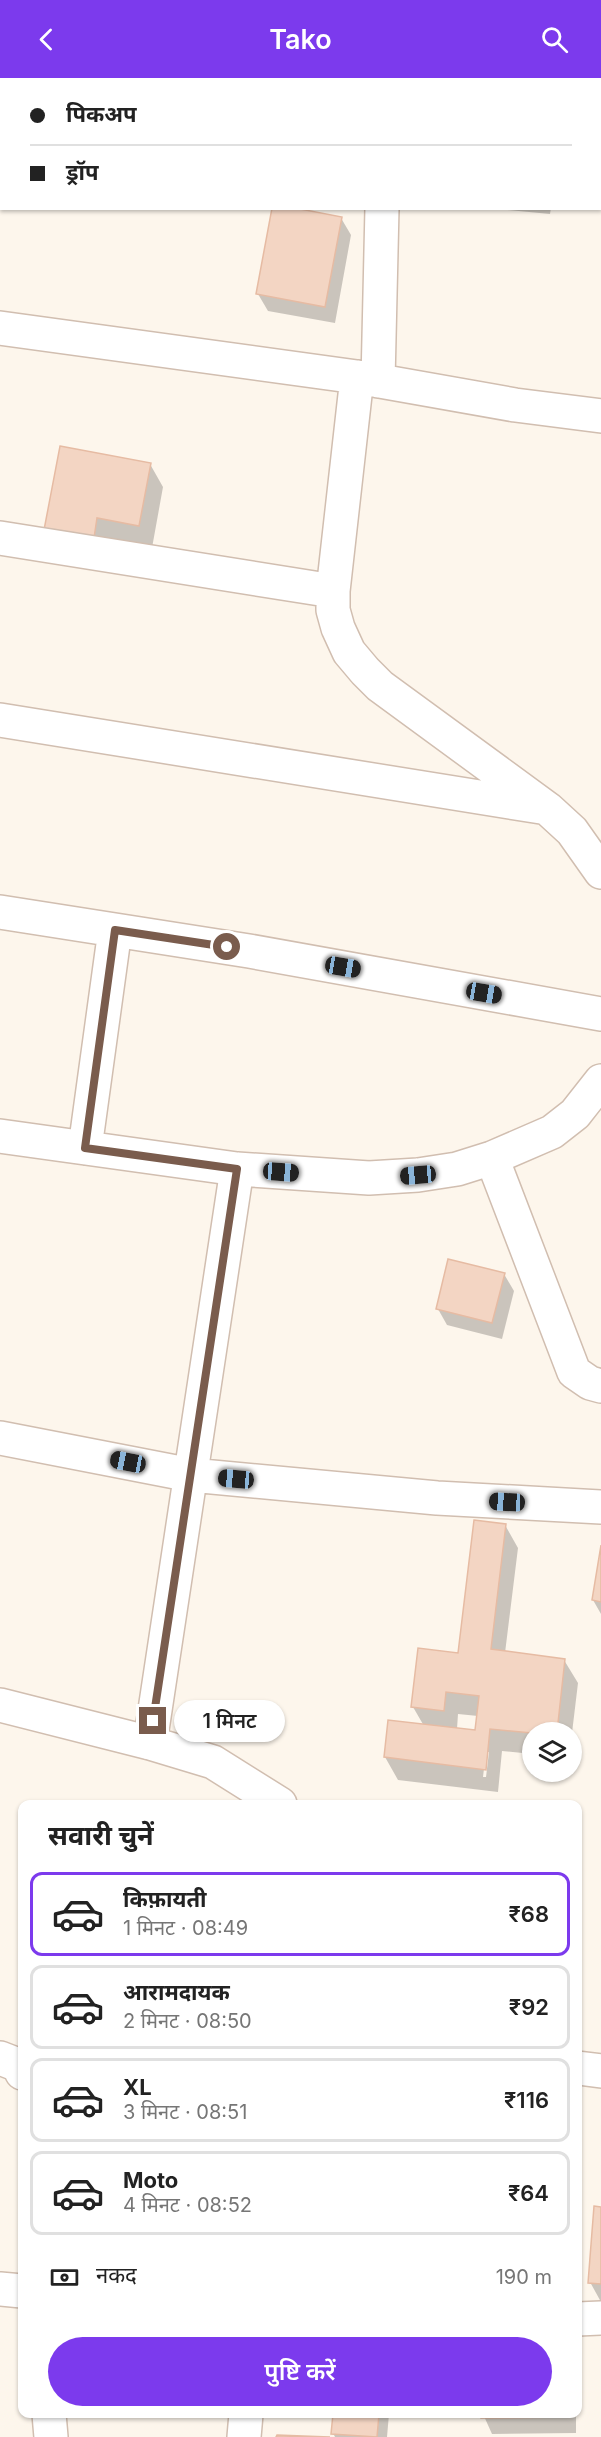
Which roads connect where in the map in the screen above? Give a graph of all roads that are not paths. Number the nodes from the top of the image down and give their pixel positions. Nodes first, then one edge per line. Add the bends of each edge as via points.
1 (382, 210) edge
2 (0, 328) edge
3 (368, 379) junction
4 (601, 416) edge
5 (0, 538) edge
6 (333, 591) junction
7 (0, 720) edge
8 (548, 809) junction
9 (586, 833) edge
10 (601, 872) edge
11 (0, 912) edge
12 (115, 930) junction
13 (601, 1014) edge
14 (601, 1081) edge
15 (0, 1136) edge
16 (85, 1148) junction
17 (492, 1158) junction
18 (237, 1169) junction
19 (601, 1386) edge
20 (0, 1438) edge
21 (191, 1475) junction
22 (601, 1507) edge
23 (0, 1705) edge
24 (150, 1743) junction
25 (274, 1800) edge
26 (0, 2058) edge
27 (18, 2064) edge
28 (582, 2069) edge
29 (601, 2071) edge
30 (0, 2289) edge
31 (18, 2290) edge
32 (601, 2318) edge
33 (582, 2319) edge
34 (49, 2418) edge
35 (246, 2418) edge
36 (51, 2437) edge
37 (244, 2437) edge

1 - 3 street
2 - 3 street
3 - 4 street
3 - 6 street
5 - 6 street
6 - 8 street via 338,628 349,652 365,671
7 - 8 street
8 - 9 street
9 - 10 street
11 - 12 street
12 - 13 street
12 - 16 street
14 - 17 street via 575,1114 552,1132
15 - 16 street
16 - 18 street
17 - 18 street via 457,1169 393,1177
17 - 19 street via 574,1372
18 - 21 street
20 - 21 street
21 - 22 street via 437,1498
21 - 24 street
23 - 24 street
24 - 25 street via 213,1762
26 - 27 street
28 - 29 street
30 - 31 street
32 - 33 street
34 - 36 street
35 - 37 street

